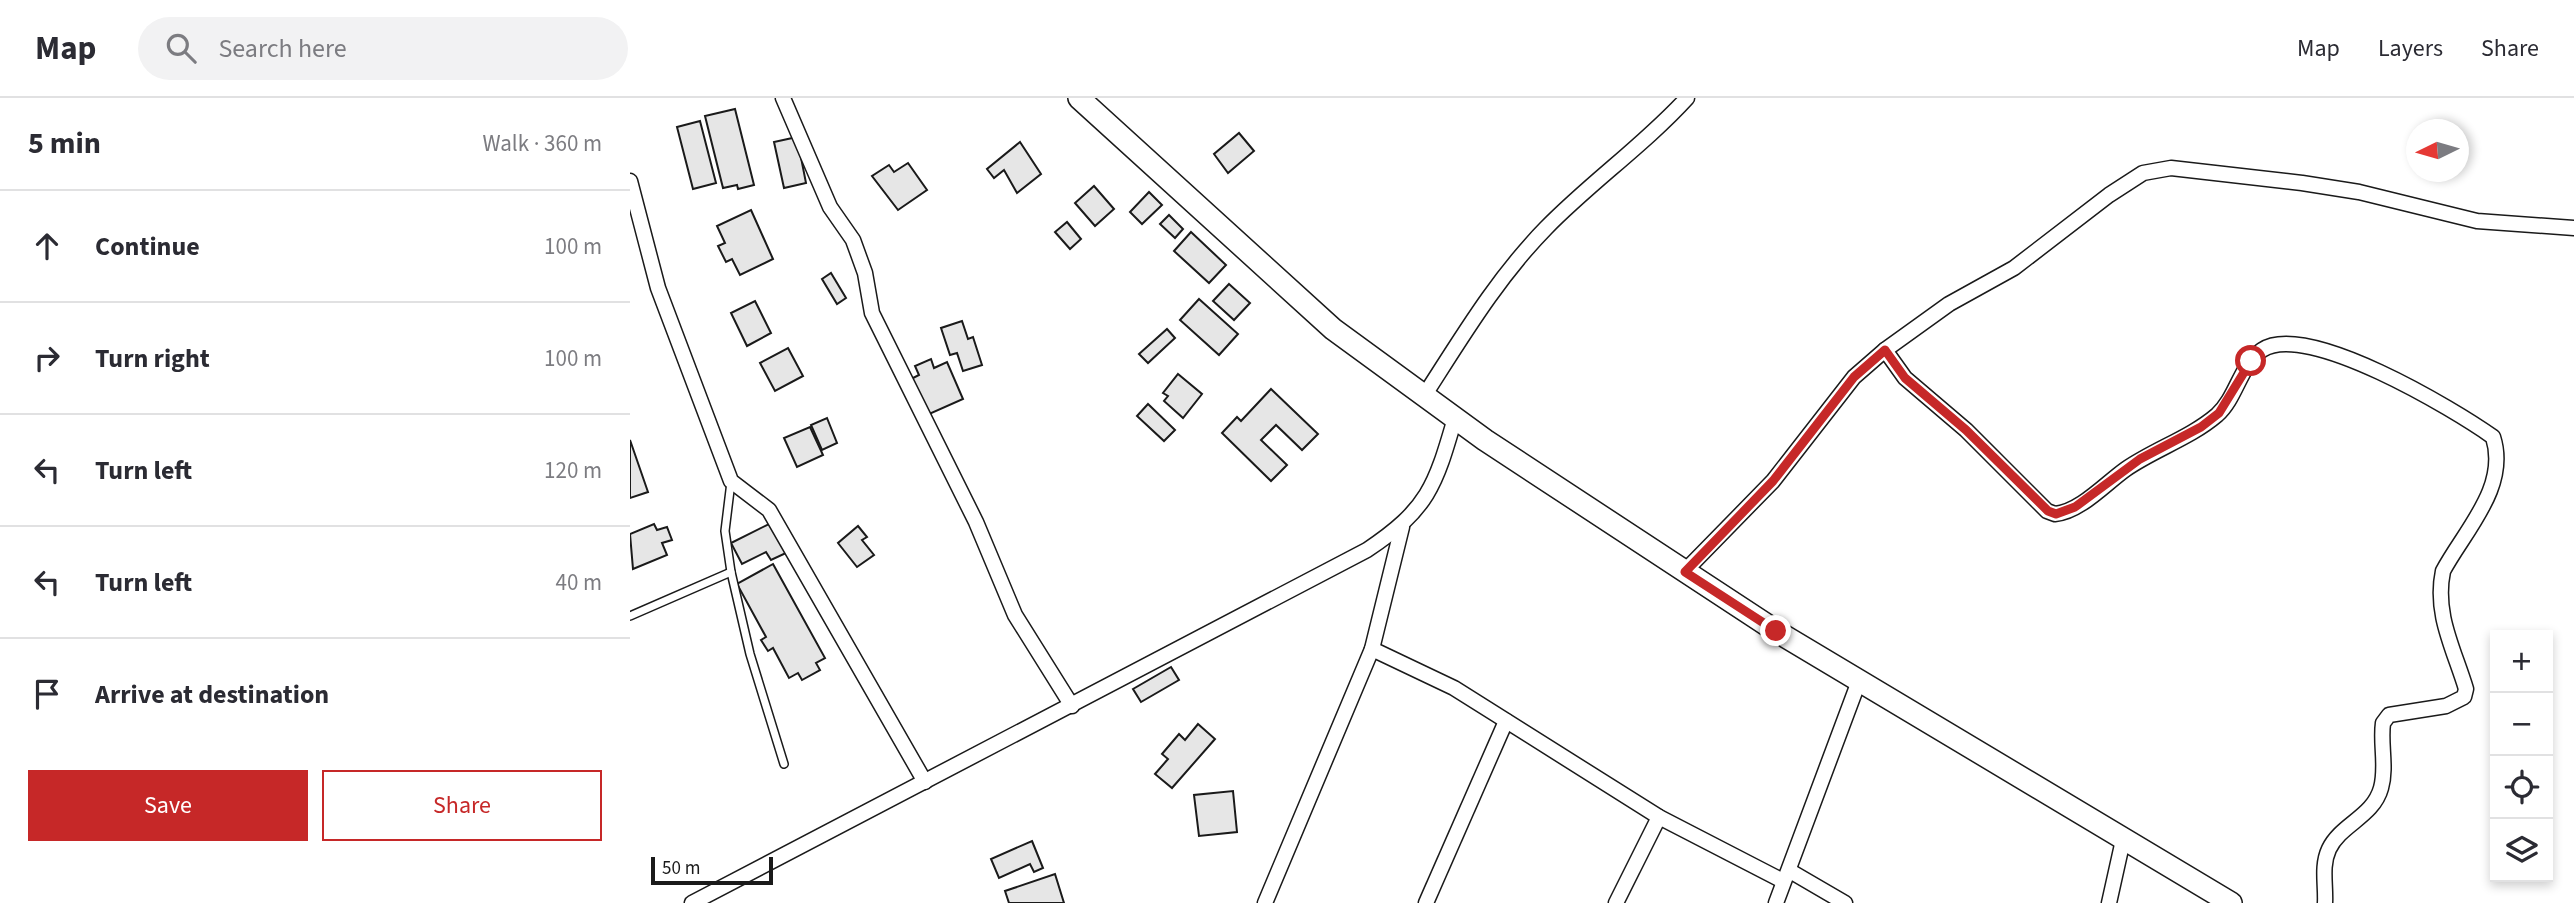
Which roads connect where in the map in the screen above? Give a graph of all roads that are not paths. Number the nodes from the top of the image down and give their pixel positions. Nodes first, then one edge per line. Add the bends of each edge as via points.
1 (783, 98) edge
2 (1079, 98) edge
3 (1688, 98) edge
4 (630, 181) edge
5 (2574, 228) edge
6 (1885, 350) junction
7 (1424, 396) junction
8 (1455, 418) junction
9 (731, 481) junction
10 (1402, 527) junction
11 (731, 572) junction
12 (1685, 572) junction
13 (630, 616) edge
14 (1372, 649) junction
15 (1859, 681) junction
16 (1072, 706) junction
17 (1506, 721) junction
18 (784, 764) dead end
19 (925, 782) junction
20 (1659, 817) junction
21 (2123, 840) junction
22 (1786, 876) junction
23 (692, 903) edge
24 (1265, 903) edge
25 (1426, 903) edge
26 (1616, 903) edge
27 (1776, 903) edge
28 (1845, 903) edge
29 (2109, 903) edge
30 (2231, 903) edge
31 (2325, 903) edge

1 - 16 street via 831,207 853,240 872,313 976,522 1016,615
2 - 7 main road via 1333,329
3 - 7 street via 1516,260
4 - 9 street via 658,288
5 - 6 street via 2477,221 2313,184 2171,168 2143,173 2014,268 1949,304
6 - 12 street via 1854,377 1773,481
6 - 31 street via 1905,378 2056,514 2075,507 2140,459 2210,420 2224,406 2251,361 2273,345 2329,353 2371,366 2493,438 2497,478 2443,571 2440,585 2443,621 2462,676 2464,697 2446,706 2389,715 2384,723 2381,788 2365,815 2329,848
7 - 8 main road
8 - 10 street via 1428,496
8 - 12 main road
9 - 11 lane via 725,531
9 - 19 street via 769,510
10 - 14 street
10 - 16 street via 1367,550
11 - 13 lane
11 - 18 lane via 750,654
12 - 15 main road
14 - 17 street via 1454,688
14 - 24 street
15 - 21 main road
15 - 22 street
16 - 19 street
17 - 20 street
17 - 25 street
19 - 23 street
20 - 22 street
20 - 26 street
21 - 29 street
21 - 30 main road
22 - 27 street
22 - 28 street

